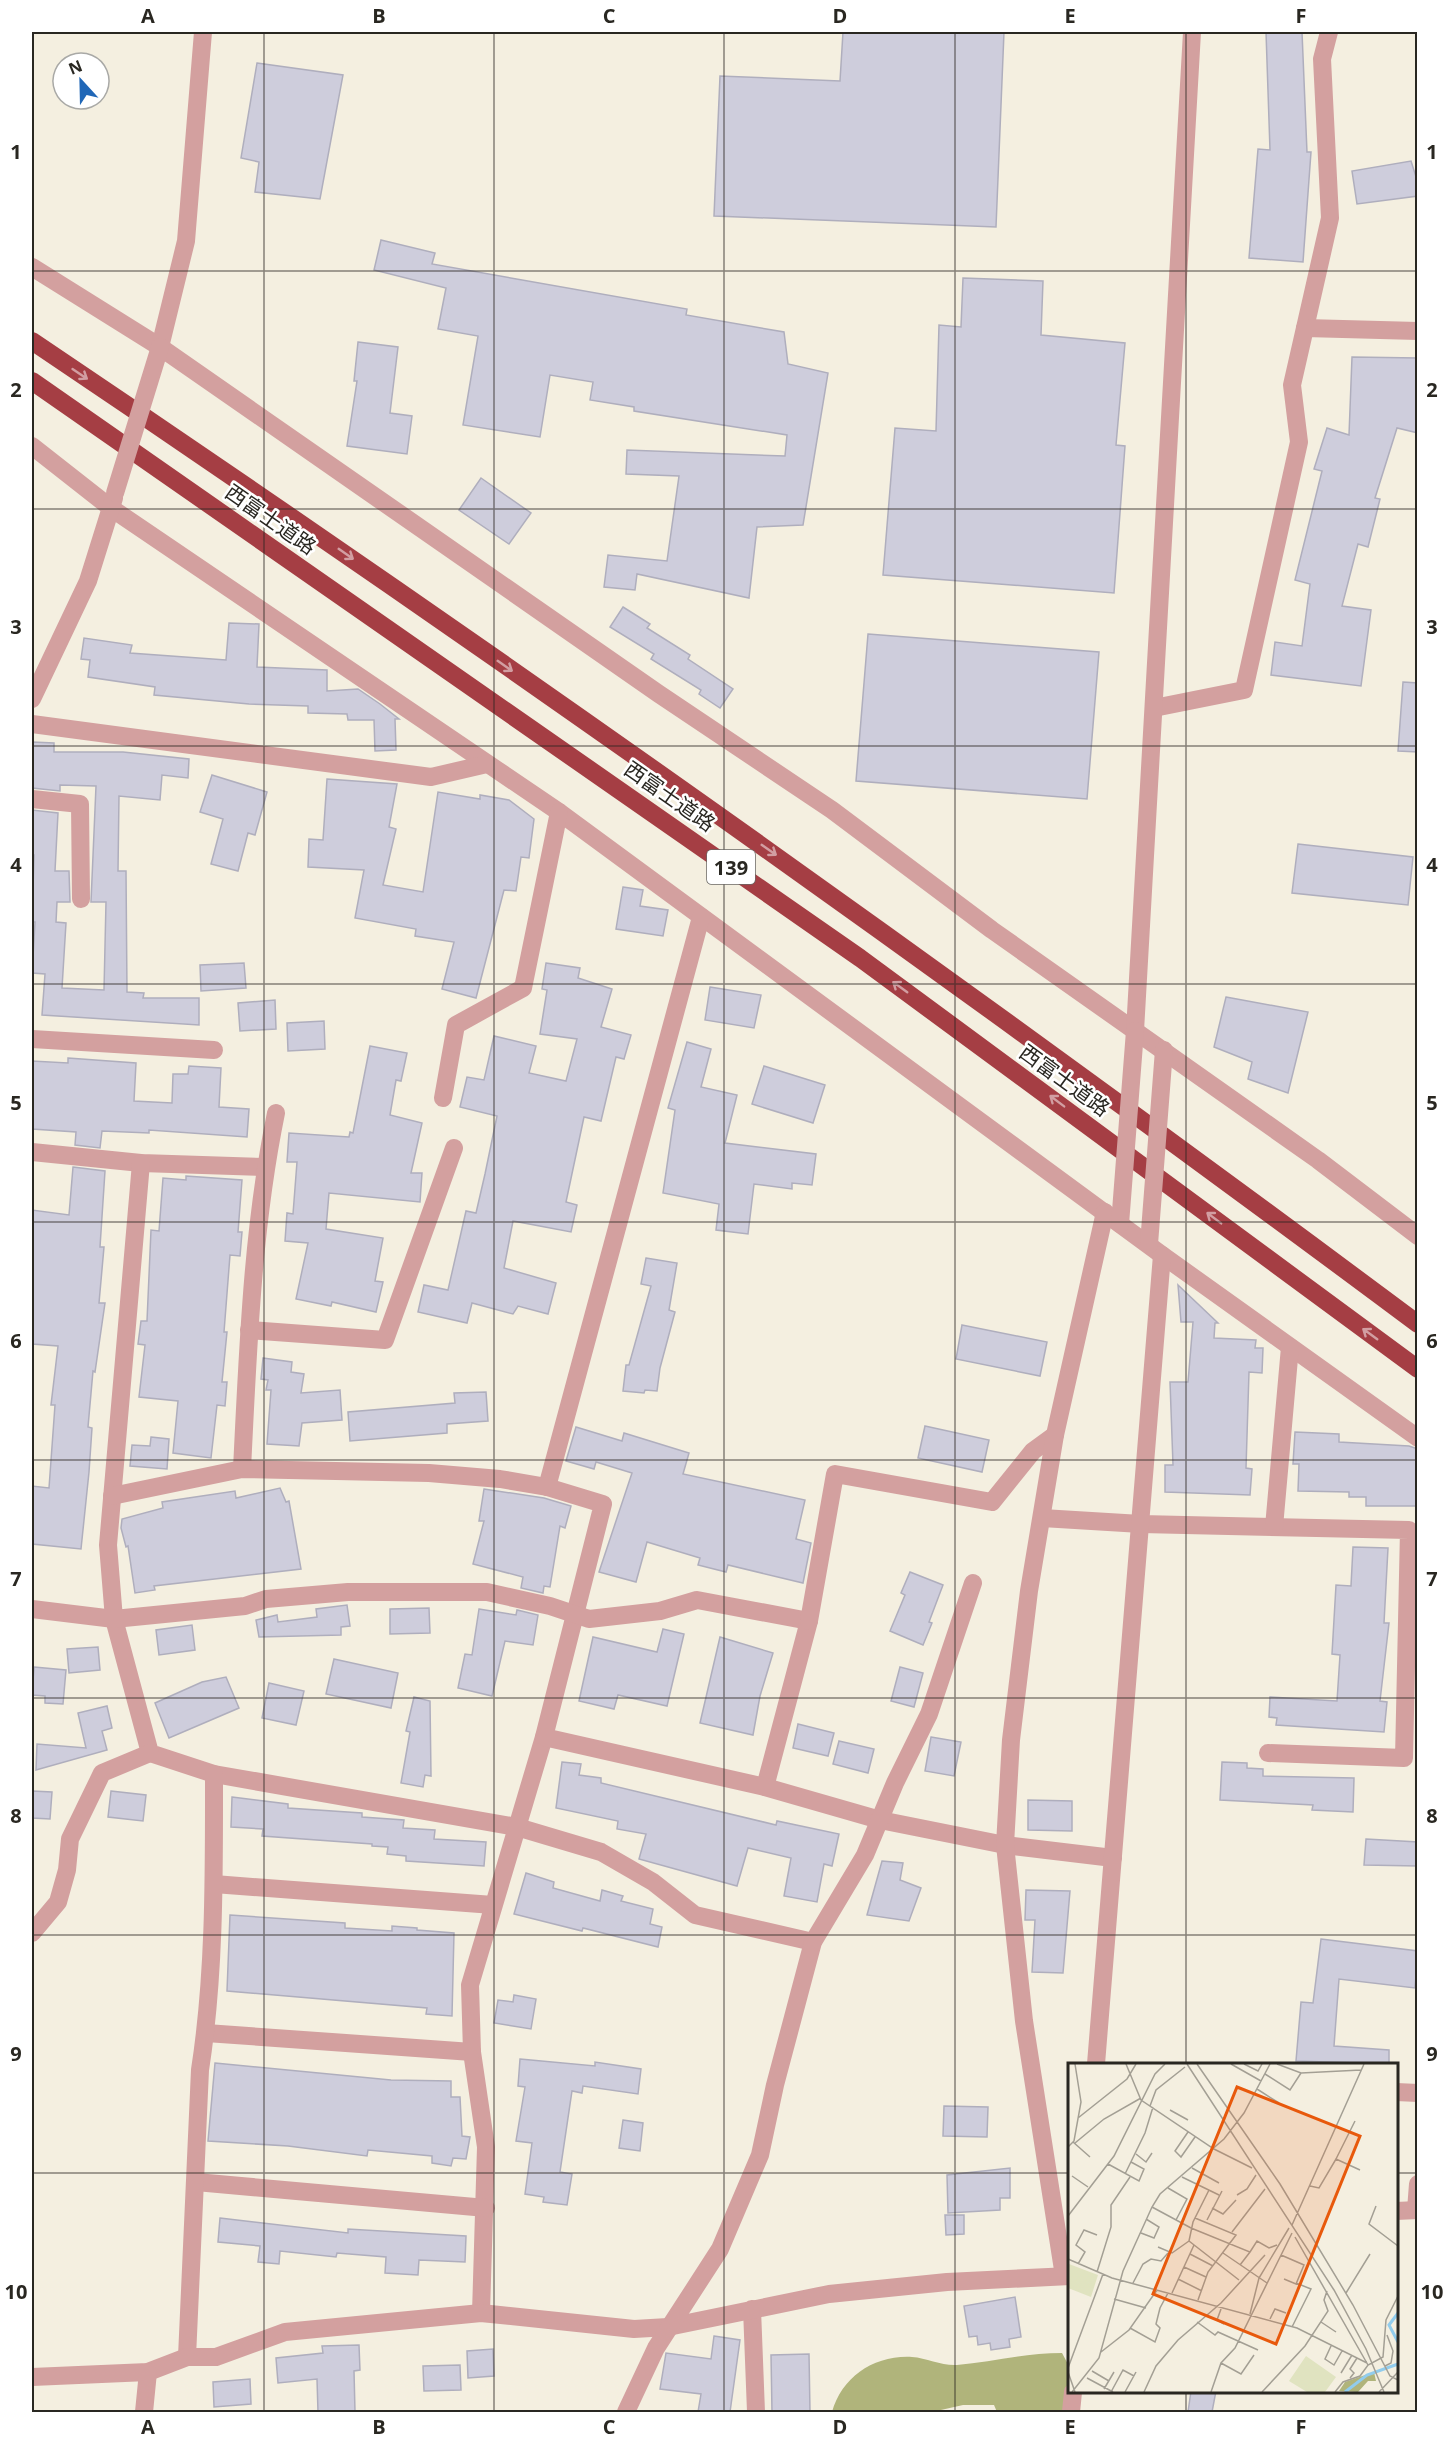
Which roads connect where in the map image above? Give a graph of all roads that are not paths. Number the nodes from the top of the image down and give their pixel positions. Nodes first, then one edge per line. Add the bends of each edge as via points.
1 (203, 32) edge
2 (1192, 32) edge
3 (1329, 32) edge
4 (32, 267) edge
5 (1305, 328) junction
6 (1418, 331) edge
7 (32, 341) edge
8 (160, 347) junction
9 (32, 381) edge
10 (32, 446) edge
11 (113, 501) junction
12 (32, 699) edge
13 (1154, 708) junction
14 (32, 724) edge
15 (487, 764) junction
16 (32, 799) edge
17 (559, 812) junction
18 (81, 899) dead end
19 (701, 917) junction
20 (1135, 1031) junction
21 (32, 1039) edge
22 (214, 1050) dead end
23 (1164, 1050) junction
24 (443, 1098) dead end
25 (276, 1113) dead end
26 (454, 1148) dead end
27 (32, 1152) edge
28 (141, 1163) junction
29 (265, 1167) junction
30 (1105, 1212) junction
31 (1120, 1224) junction
32 (1418, 1236) edge
33 (1156, 1250) junction
34 (1418, 1324) edge
35 (249, 1330) junction
36 (1290, 1347) junction
37 (1418, 1368) edge
38 (1054, 1435) junction
39 (1418, 1438) edge
40 (242, 1469) junction
41 (547, 1487) junction
42 (112, 1496) junction
43 (1042, 1518) junction
44 (1141, 1524) junction
45 (1274, 1527) junction
46 (973, 1582) dead end
47 (32, 1609) edge
48 (575, 1614) junction
49 (114, 1619) junction
50 (809, 1621) junction
51 (544, 1737) junction
52 (1411, 1742) edge
53 (150, 1753) junction
54 (1268, 1753) dead end
55 (214, 1774) junction
56 (765, 1787) junction
57 (880, 1820) junction
58 (517, 1827) junction
59 (1005, 1845) junction
60 (1113, 1858) junction
61 (214, 1884) junction
62 (493, 1905) junction
63 (32, 1933) edge
64 (813, 1942) junction
65 (206, 2033) junction
66 (472, 2052) junction
67 (1096, 2063) edge
68 (1398, 2092) edge
69 (1418, 2093) edge
70 (196, 2182) junction
71 (1418, 2184) edge
72 (486, 2208) junction
73 (1417, 2210) edge
74 (1398, 2211) edge
75 (1067, 2276) edge
76 (752, 2309) junction
77 (481, 2313) junction
78 (668, 2327) junction
79 (187, 2357) junction
80 (148, 2372) junction
81 (32, 2377) edge
82 (1073, 2393) edge
83 (144, 2412) edge
84 (626, 2412) edge
85 (756, 2412) edge
86 (1071, 2412) edge

1 - 8 street via 186,241
2 - 13 street
3 - 5 street via 1322,59 1330,218
4 - 8 street
5 - 6 street
5 - 13 street via 1292,385 1299,442 1244,690
7 -> 34 highway, 西富士道路 / 139 via 283,510 816,883
8 - 11 street, bridge
8 - 20 street via 658,694 832,810
37 -> 9 highway, 西富士道路 / 139 via 860,958
10 - 11 street
11 - 12 street via 88,581
11 - 15 street
13 - 20 street
14 - 15 street via 431,777
15 - 17 street
16 - 18 street via 80,804
17 - 19 street
17 - 24 street via 523,988 456,1025
19 - 30 street
19 - 41 street
20 - 23 street
20 - 31 street, bridge
21 - 22 street
23 - 32 street
23 - 33 street, bridge
25 - 29 street
26 - 35 street via 386,1340
27 - 28 street
28 - 29 street
28 - 42 street
29 - 35 street
30 - 31 street
30 - 38 street
31 - 33 street
33 - 36 street
33 - 44 street
35 - 40 street
36 - 39 street
36 - 45 street
38 - 43 street
38 - 50 street via 1033,1450 992,1502 835,1473
40 - 41 street via 429,1473
40 - 42 street
41 - 48 street via 603,1504
42 - 49 street via 108,1545
43 - 44 street
43 - 59 street via 1011,1740
44 - 45 street
44 - 60 street
45 - 52 street via 1409,1530
46 - 57 street via 929,1714
47 - 49 street
48 - 49 street via 487,1592 348,1592
48 - 50 street via 589,1619 660,1611 697,1600
48 - 51 street
49 - 53 street
50 - 56 street
51 - 56 street
51 - 58 street
52 - 54 street via 1404,1758
53 - 55 street
53 - 63 street via 102,1773 70,1839 58,1902
55 - 58 street
55 - 61 street
56 - 57 street
57 - 59 street
57 - 64 street via 865,1855
58 - 62 street
58 - 64 street via 601,1852 653,1882 695,1915
59 - 60 street
59 - 75 street via 1024,2020
60 - 67 street
61 - 62 street
61 - 65 street
62 - 66 street via 470,1984
64 - 78 street via 760,2155 720,2249
65 - 66 street
65 - 70 street via 200,2070
66 - 72 street via 486,2147
68 - 69 street
70 - 72 street
70 - 79 street
71 - 73 street
72 - 77 street
73 - 74 street
75 - 76 street via 947,2282 829,2294
76 - 78 street
76 - 85 street
77 - 78 street via 634,2329
77 - 79 street via 285,2332 216,2357
78 - 84 street
79 - 80 street
80 - 81 street
80 - 83 street
82 - 86 street

